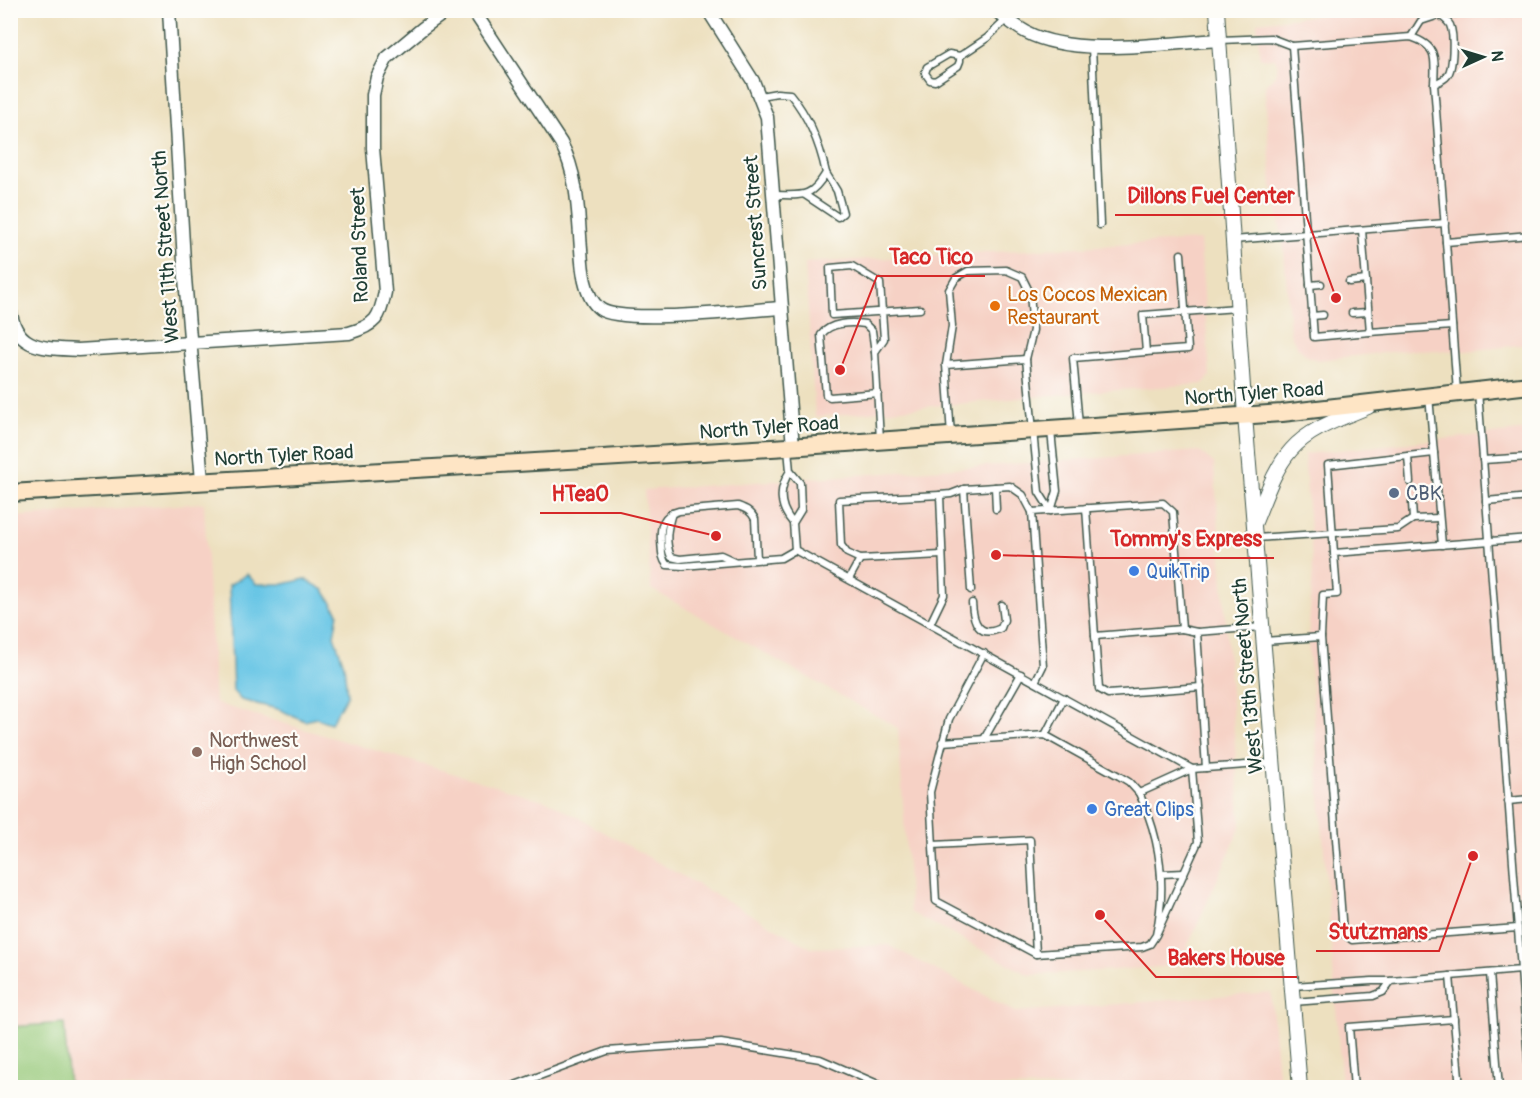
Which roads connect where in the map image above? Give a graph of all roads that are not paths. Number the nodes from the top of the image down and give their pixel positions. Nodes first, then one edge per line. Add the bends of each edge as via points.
1 (169, 10) edge
2 (448, 10) edge
3 (472, 10) edge
4 (708, 10) edge
5 (995, 10) edge
6 (1217, 10) edge
7 (1500, 10) edge
8 (1439, 15) junction
9 (1007, 19) junction
10 (1411, 37) junction
11 (1219, 40) junction
12 (1092, 46) junction
13 (1292, 46) junction
14 (960, 56) junction
15 (1434, 84) junction
16 (760, 96) junction
17 (826, 173) junction
18 (774, 195) junction
19 (805, 195) junction
20 (1445, 223) junction
21 (1100, 225) dead end
22 (1362, 230) junction
23 (1306, 234) junction
24 (1530, 235) edge
25 (1233, 240) junction
26 (1446, 242) junction
27 (1181, 254) dead end
28 (1366, 280) junction
29 (1349, 282) dead end
30 (1321, 284) dead end
31 (1310, 285) junction
32 (10, 307) edge
33 (781, 308) junction
34 (1238, 308) junction
35 (920, 309) dead end
36 (882, 312) junction
37 (1185, 312) junction
38 (1368, 312) junction
39 (1352, 313) dead end
40 (1323, 315) dead end
41 (1312, 316) junction
42 (1452, 326) junction
43 (1370, 333) junction
44 (191, 343) junction
45 (875, 352) junction
46 (1146, 352) junction
47 (1026, 359) junction
48 (946, 366) junction
49 (1530, 385) edge
50 (1478, 390) junction
51 (1458, 392) junction
52 (878, 393) junction
53 (1429, 396) junction
54 (1376, 403) junction
55 (1245, 416) junction
56 (1079, 426) junction
57 (1051, 428) junction
58 (1032, 430) junction
59 (951, 436) junction
60 (880, 441) junction
61 (791, 447) junction
62 (1434, 453) junction
63 (1408, 456) junction
64 (1530, 456) edge
65 (1483, 460) junction
66 (790, 471) junction
67 (202, 481) junction
68 (1410, 482) dead end
69 (994, 487) junction
70 (964, 489) junction
71 (10, 493) edge
72 (940, 495) junction
73 (1530, 497) edge
74 (1486, 501) junction
75 (1412, 503) dead end
76 (1086, 508) junction
77 (996, 509) dead end
78 (1051, 511) junction
79 (1032, 512) junction
80 (1439, 518) junction
81 (1413, 519) junction
82 (794, 523) junction
83 (1254, 524) junction
84 (1333, 534) junction
85 (1255, 538) junction
86 (1530, 538) edge
87 (1489, 542) junction
88 (1442, 545) junction
89 (795, 550) junction
90 (1334, 553) junction
91 (942, 555) junction
92 (757, 559) junction
93 (860, 559) junction
94 (849, 579) junction
95 (971, 590) dead end
96 (972, 603) dead end
97 (1002, 605) dead end
98 (930, 624) junction
99 (1182, 629) junction
100 (1197, 632) junction
101 (1263, 634) junction
102 (1095, 636) junction
103 (1322, 637) junction
104 (984, 654) junction
105 (1021, 674) junction
106 (1035, 682) junction
107 (1201, 687) junction
108 (1064, 698) junction
109 (1045, 735) junction
110 (984, 739) junction
111 (942, 742) junction
112 (1274, 763) junction
113 (1206, 768) junction
114 (1192, 769) junction
115 (1139, 793) junction
116 (1530, 799) edge
117 (1509, 801) junction
118 (933, 845) junction
119 (1184, 873) junction
120 (1161, 874) junction
121 (1518, 928) junction
122 (1156, 935) junction
123 (1036, 954) junction
124 (1521, 970) junction
125 (1490, 973) junction
126 (1450, 976) junction
127 (1391, 981) junction
128 (1292, 986) junction
129 (1293, 1003) junction
130 (1454, 1019) junction
131 (1530, 1084) edge
132 (507, 1088) edge
133 (887, 1088) edge
134 (1300, 1088) edge
135 (1354, 1088) edge
136 (1460, 1088) edge
137 (1499, 1088) edge

1 - 44 street, West 11th Street North
2 - 44 street, Roland Street via 387,58 373,95 373,148 385,292 381,312 366,328 350,333
3 - 33 street via 568,156 574,172 582,270 599,308 611,315 654,317
4 - 16 street, Suncrest Street
5 - 9 street
6 - 11 street, West 13th Street North
7 - 8 lane
8 - 10 lane via 1421,21
8 - 15 lane via 1449,22 1452,50 1446,77
9 - 12 street via 1054,42
9 - 14 lane
10 - 13 lane
10 - 15 lane via 1432,49
11 - 12 street
11 - 13 lane via 1271,38
11 - 25 street, West 13th Street North
12 - 21 lane
13 - 23 lane
14 - 14 lane via 958,66 935,81 925,73 927,67 949,54
15 - 20 lane
16 - 17 lane via 790,94 802,108
16 - 18 street, Suncrest Street via 766,117
17 - 19 lane via 818,186
17 - 19 lane via 837,191 843,213 838,217
18 - 19 lane
18 - 33 street, Suncrest Street
20 - 22 lane
20 - 26 lane
22 - 23 lane
22 - 28 lane
23 - 25 lane
23 - 31 lane
24 - 26 lane
25 - 34 street, West 13th Street North
26 - 42 lane
27 - 37 lane
28 - 29 lane
28 - 38 lane
30 - 31 lane
31 - 41 lane
32 - 44 street, Roland Street via 16,331 41,348 78,350
33 - 61 street, Suncrest Street
34 - 37 lane
34 - 55 street, West 13th Street North
35 - 36 lane
36 - 36 lane via 880,283 852,266 830,268 832,315
36 - 45 lane via 884,339
37 - 46 lane via 1143,315
37 - 46 lane via 1188,349
38 - 39 lane
38 - 43 lane
40 - 41 lane
41 - 43 lane via 1314,337
42 - 43 lane
42 - 51 lane
44 - 67 street, West 11th Street North
45 - 52 lane
45 - 52 lane via 872,331 865,324 833,325 821,334 826,395
46 - 56 lane via 1073,358
47 - 48 lane
47 - 48 lane via 1033,330 1030,293 1022,277 1006,270 968,272 956,278 949,290 952,326
47 - 58 lane
48 - 59 lane
49 - 50 main road, North Tyler Road
50 - 51 main road, North Tyler Road
50 - 65 lane
51 - 53 main road, North Tyler Road
52 - 60 lane
53 - 54 main road, North Tyler Road
53 - 62 lane
54 - 55 main road, North Tyler Road
54 - 83 street via 1317,429 1291,450
55 - 56 main road, North Tyler Road
55 - 83 street, West 13th Street North
56 - 57 main road, North Tyler Road
57 - 58 main road, North Tyler Road
57 - 78 lane via 1057,491
58 - 59 main road, North Tyler Road
58 - 78 lane via 1039,492
59 - 60 main road, North Tyler Road
60 - 61 main road, North Tyler Road
61 - 66 lane
61 - 67 main road, North Tyler Road
62 - 63 lane
62 - 80 lane
63 - 68 lane
63 - 84 lane via 1328,465
64 - 65 lane
65 - 74 lane
66 - 82 lane via 800,483 801,510
66 - 82 lane via 782,483 784,512
67 - 71 main road, North Tyler Road
69 - 70 lane
69 - 77 lane
69 - 79 lane via 1010,486 1023,495
70 - 72 lane
70 - 95 lane
72 - 91 lane
72 - 93 lane via 839,500 841,545
73 - 74 lane
74 - 87 lane
75 - 81 lane
76 - 78 lane
76 - 99 lane via 1163,503 1173,512
76 - 102 lane
78 - 79 lane
79 - 106 lane via 1043,666
80 - 81 lane
80 - 88 lane
81 - 84 lane via 1398,529
82 - 89 lane
83 - 85 street, West 13th Street North
84 - 85 lane
84 - 90 lane
85 - 101 street, West 13th Street North
86 - 87 lane
87 - 88 lane
87 - 117 lane
88 - 90 lane
89 - 92 lane via 781,558
89 - 94 lane
90 - 103 lane via 1337,594 1323,595
91 - 93 lane
91 - 98 lane via 944,595
92 - 92 lane via 755,519 738,506 672,513 660,527 662,559 667,565
93 - 94 lane
94 - 98 lane
96 - 97 lane via 976,624 992,633 1004,621
98 - 104 lane
99 - 100 lane
99 - 102 lane
100 - 101 lane
100 - 107 lane
101 - 103 lane
101 - 112 street, West 13th Street North
102 - 107 lane via 1099,689 1108,694
103 - 121 lane via 1343,933 1352,940
104 - 105 lane
104 - 111 lane
105 - 106 lane
105 - 110 lane
106 - 108 lane
107 - 113 lane
108 - 109 lane
108 - 114 lane
109 - 110 lane
109 - 115 lane via 1129,782
110 - 111 lane
111 - 118 lane via 930,792
112 - 113 lane
112 - 128 street, West 13th Street North
113 - 114 lane
114 - 115 lane
114 - 119 lane via 1198,842
115 - 120 lane via 1155,833
116 - 117 lane
117 - 121 lane
118 - 123 lane via 936,901
118 - 123 lane via 1030,840
119 - 120 lane
119 - 122 lane
120 - 122 lane
121 - 124 lane
122 - 123 lane via 1142,947
124 - 125 lane
124 - 131 lane
125 - 126 lane
125 - 137 lane
126 - 127 lane
126 - 130 lane
127 - 128 lane
127 - 129 lane via 1383,992 1373,996
128 - 129 street, West 13th Street North
129 - 134 street, West 13th Street North
130 - 135 lane via 1349,1027
130 - 136 lane
132 - 133 lane via 607,1050 721,1044 820,1059

